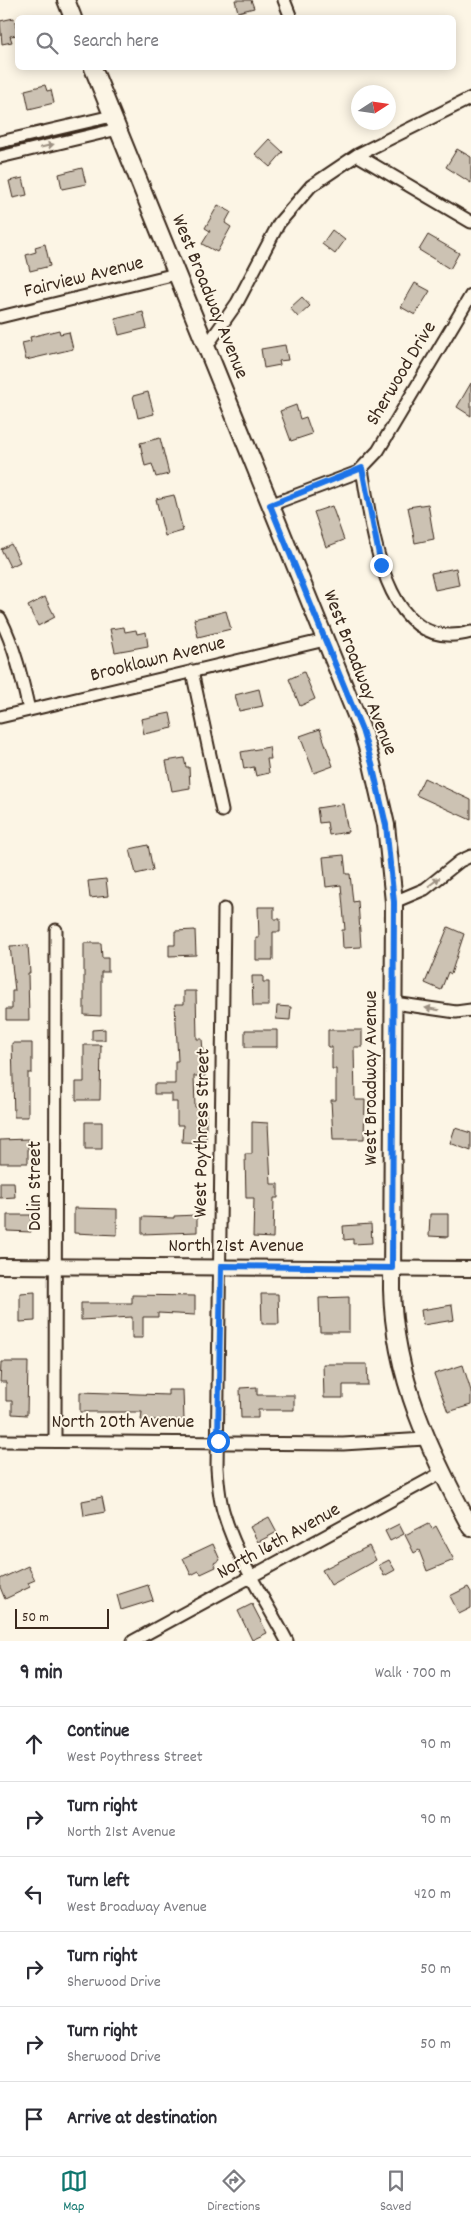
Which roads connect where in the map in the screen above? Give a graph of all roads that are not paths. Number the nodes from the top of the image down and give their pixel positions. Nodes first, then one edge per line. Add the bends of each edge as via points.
1 (66, 0) edge
2 (284, 0) edge
3 (72, 15) edge
4 (290, 15) edge
5 (94, 70) edge
6 (471, 98) edge
7 (115, 122) junction
8 (0, 142) edge
9 (357, 155) junction
10 (0, 157) edge
11 (471, 222) edge
12 (176, 274) junction
13 (471, 295) edge
14 (0, 318) edge
15 (206, 347) junction
16 (362, 468) junction
17 (270, 505) junction
18 (0, 618) edge
19 (471, 632) edge
20 (325, 640) junction
21 (192, 671) junction
22 (29, 710) junction
23 (0, 717) edge
24 (222, 811) dead end
25 (471, 856) edge
26 (394, 902) junction
27 (224, 909) dead end
28 (56, 930) dead end
29 (394, 1003) junction
30 (471, 1010) edge
31 (0, 1266) edge
32 (55, 1266) junction
33 (221, 1266) junction
34 (392, 1268) junction
35 (471, 1269) edge
36 (425, 1439) junction
37 (0, 1441) edge
38 (55, 1441) junction
39 (218, 1441) junction
40 (441, 1473) junction
41 (471, 1528) edge
42 (253, 1577) junction
43 (133, 1641) edge
44 (287, 1641) edge

1 - 3 main road
2 - 4 street
5 - 7 main road, West Broadway Avenue
6 - 9 street
7 - 8 street
10 -> 7 street
7 - 12 main road, West Broadway Avenue
9 - 11 street
9 - 15 street via 311,186 279,223 237,303
12 - 14 street, Fairview Avenue
12 - 15 main road, West Broadway Avenue
13 - 16 street, Sherwood Drive via 378,451
15 - 17 main road, West Broadway Avenue
16 - 17 street, Sherwood Drive
16 - 19 street via 381,565 399,605 408,616 431,632 452,636
17 - 20 main road, West Broadway Avenue
18 - 22 street via 20,669
20 - 21 street, Brooklawn Avenue
20 - 26 main road, West Broadway Avenue via 362,730 372,764 386,825
21 - 22 street, Brooklawn Avenue
21 - 24 street
22 - 23 street, Brooklawn Avenue
26 -> 25 street via 425,889
26 - 29 main road, West Broadway Avenue
27 - 33 street, West Poythress Street
28 - 32 street, Dolin Street
30 -> 29 street via 456,1012
29 - 34 main road, West Broadway Avenue
31 - 32 street, North 21st Avenue
32 - 33 street, North 21st Avenue
32 - 38 street, Dolin Street
33 - 34 street, North 21st Avenue
33 - 39 street, West Poythress Street
34 - 35 street, North 21st Avenue
34 - 36 main road, West Broadway Avenue via 397,1345 407,1390
36 - 39 street, North 20th Avenue via 343,1444
36 - 40 main road, West Broadway Avenue
37 - 38 street, North 20th Avenue
38 - 39 street, North 20th Avenue
39 - 42 street, West Poythress Street via 217,1468 224,1514
40 - 41 main road, West Broadway Avenue
40 - 42 street, North 16th Avenue
42 - 43 street, North 16th Avenue
42 - 44 street, West Poythress Street

